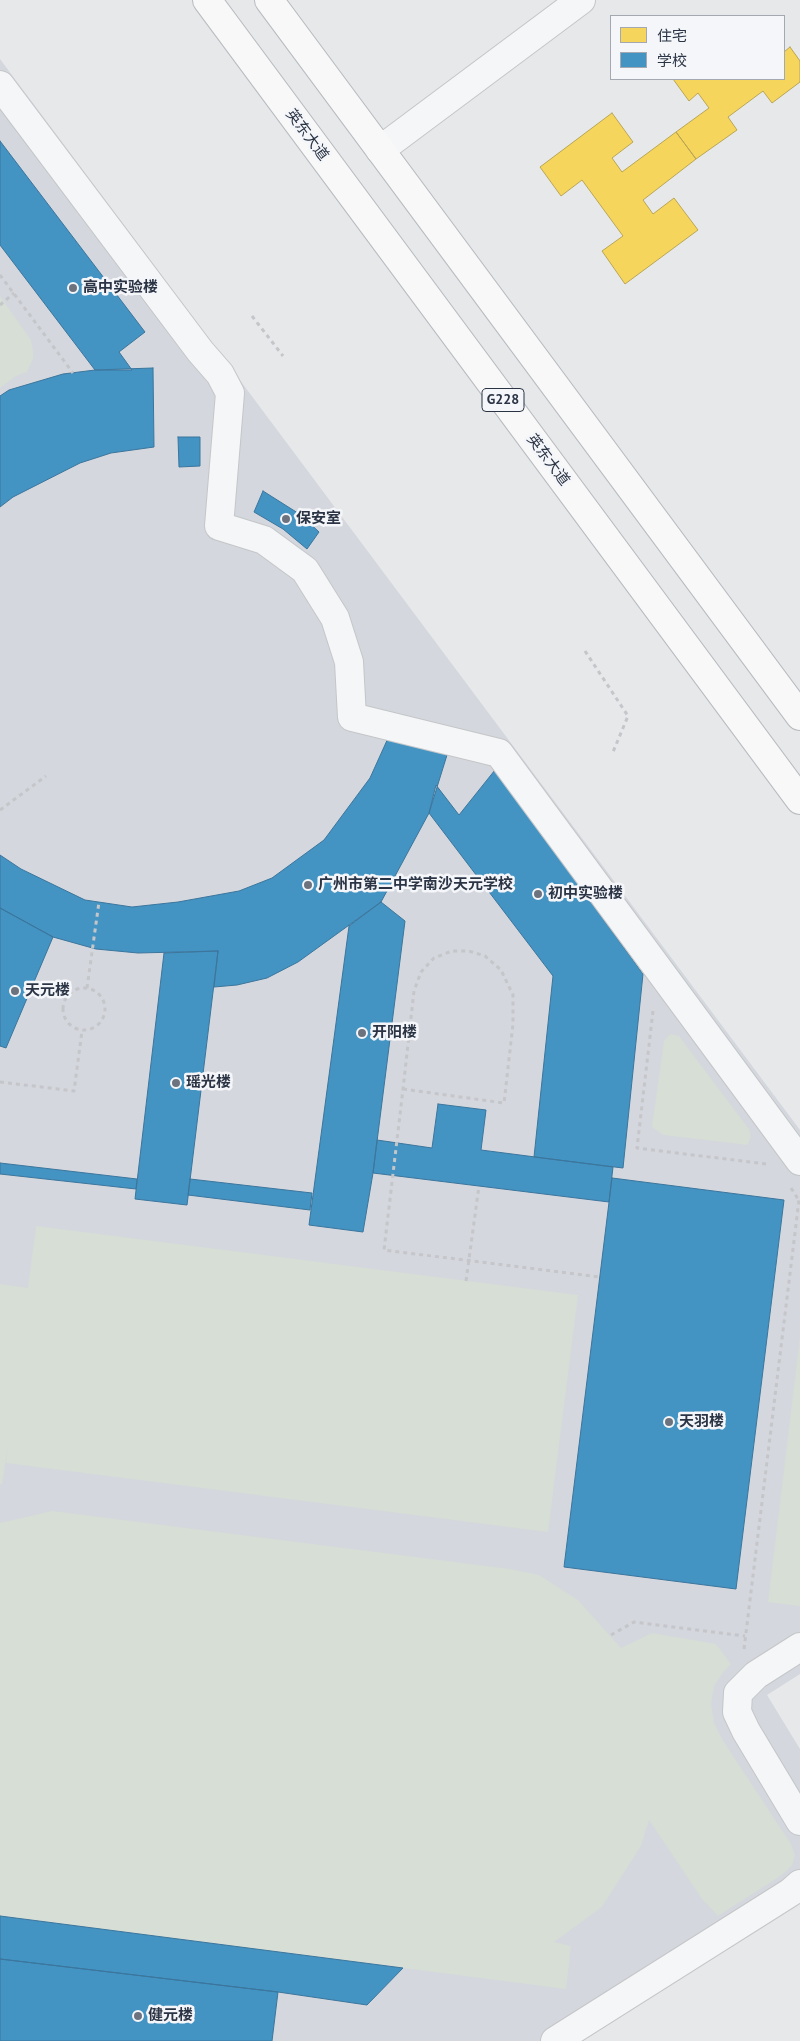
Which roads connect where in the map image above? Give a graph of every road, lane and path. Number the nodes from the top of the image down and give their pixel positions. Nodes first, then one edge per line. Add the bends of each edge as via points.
1 (207, 0) edge
2 (269, 0) edge
3 (581, 0) edge
4 (0, 85) edge
5 (380, 150) junction
6 (0, 275) edge
7 (14, 293) junction
8 (0, 304) edge
9 (252, 316) dead end
10 (283, 356) dead end
11 (73, 373) dead end
12 (585, 651) dead end
13 (800, 716) edge
14 (613, 752) dead end
15 (46, 776) dead end
16 (800, 800) edge
17 (0, 810) edge
18 (99, 902) dead end
19 (658, 968) junction
20 (87, 988) junction
21 (82, 1031) junction
22 (0, 1082) edge
23 (402, 1089) junction
24 (788, 1163) edge
25 (478, 1186) dead end
26 (799, 1200) dead end
27 (469, 1260) junction
28 (600, 1276) dead end
29 (466, 1281) dead end
30 (611, 1635) dead end
31 (745, 1636) junction
32 (800, 1647) edge
33 (738, 1692) junction
34 (800, 1821) edge
35 (800, 1884) edge
36 (555, 2041) edge

1 - 16 highway, 英东大道 / G228
2 - 5 highway
3 - 5 street
4 - 19 street via 230,393 219,526 264,540 304,570 338,626 349,662 352,717 499,753
5 - 13 highway
6 - 7 path
7 - 8 path
7 - 11 path
9 - 10 path
12 - 14 path via 628,716
15 - 17 path
18 - 20 path
19 - 24 street
19 - 24 path via 637,1148
20 - 21 path via 98,992 106,1011 100,1024
20 - 21 path via 71,992 63,1004 68,1024
21 - 22 path via 74,1091
23 - 23 path via 414,991 421,972 434,958 452,951 470,951 485,956 500,970 513,995 504,1103
23 - 27 path via 384,1250
25 - 27 path
26 - 31 path
27 - 28 path
27 - 29 path
30 - 31 path via 634,1622
31 - 33 path
32 - 33 street via 756,1675
33 - 34 street via 737,1712 746,1731
35 - 36 street

